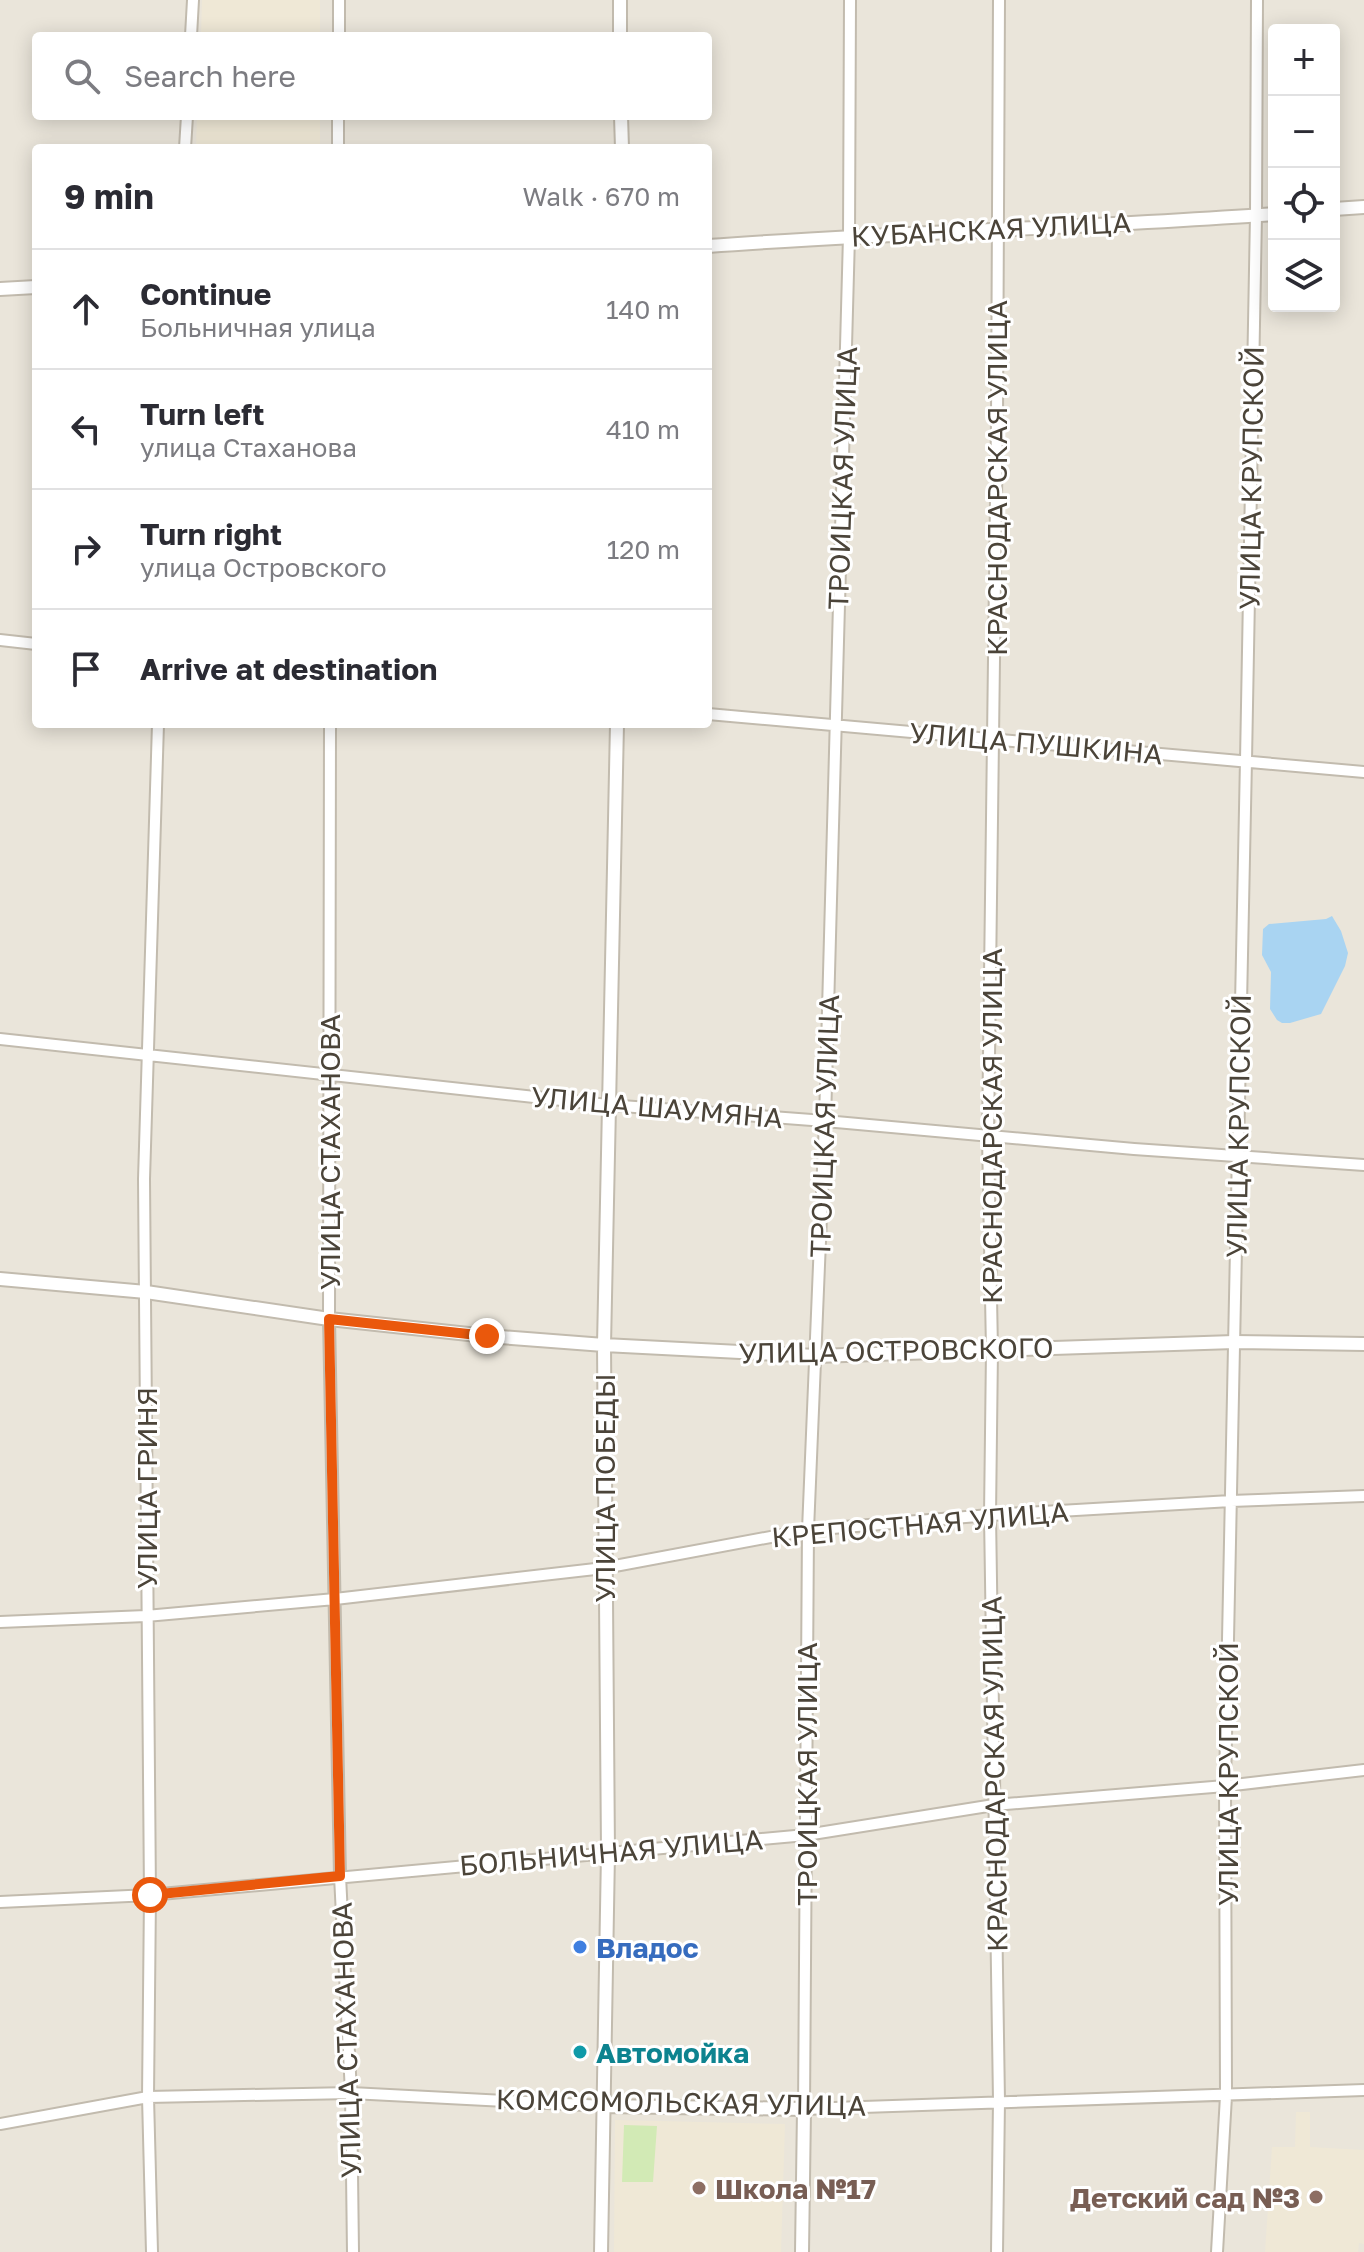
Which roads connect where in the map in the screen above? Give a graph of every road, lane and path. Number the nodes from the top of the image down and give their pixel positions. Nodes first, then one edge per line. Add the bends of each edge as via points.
1 (193, 0) edge
2 (339, 0) edge
3 (620, 0) edge
4 (850, 0) edge
5 (999, 0) edge
6 (1257, 0) edge
7 (191, 32) edge
8 (339, 32) edge
9 (620, 32) edge
10 (187, 120) edge
11 (338, 120) edge
12 (621, 120) edge
13 (185, 144) edge
14 (338, 144) edge
15 (622, 144) edge
16 (1364, 207) edge
17 (1340, 209) edge
18 (1268, 214) edge
19 (1256, 215) junction
20 (998, 231) junction
21 (849, 236) junction
22 (712, 246) edge
23 (32, 287) edge
24 (0, 289) edge
25 (0, 640) edge
26 (32, 644) edge
27 (712, 714) edge
28 (835, 726) junction
29 (158, 728) edge
30 (330, 728) edge
31 (617, 728) edge
32 (994, 740) junction
33 (1246, 760) junction
34 (1364, 772) edge
35 (0, 1039) edge
36 (148, 1053) junction
37 (329, 1076) junction
38 (608, 1105) junction
39 (825, 1121) junction
40 (988, 1137) junction
41 (1237, 1156) junction
42 (1364, 1165) edge
43 (0, 1279) edge
44 (146, 1292) junction
45 (329, 1319) junction
46 (1234, 1342) junction
47 (1364, 1344) edge
48 (604, 1345) junction
49 (992, 1350) junction
50 (816, 1356) junction
51 (1364, 1496) edge
52 (1231, 1501) junction
53 (990, 1515) junction
54 (808, 1530) junction
55 (604, 1568) junction
56 (335, 1599) junction
57 (146, 1616) junction
58 (0, 1622) edge
59 (1364, 1770) edge
60 (1225, 1786) junction
61 (994, 1805) junction
62 (806, 1835) junction
63 (608, 1853) junction
64 (340, 1876) junction
65 (150, 1895) junction
66 (0, 1902) edge
67 (1364, 2090) edge
68 (351, 2093) junction
69 (1226, 2096) junction
70 (148, 2097) junction
71 (999, 2101) junction
72 (604, 2106) junction
73 (804, 2109) junction
74 (0, 2124) edge
75 (152, 2252) edge
76 (353, 2252) edge
77 (601, 2252) edge
78 (802, 2252) edge
79 (997, 2252) edge
80 (1217, 2252) edge

1 - 7 street
2 - 8 street
3 - 9 street
4 - 21 street, ТРОИЦКАЯ УЛИЦА
5 - 20 street, КРАСНОДАРСКАЯ УЛИЦА
6 - 19 street, УЛИЦА КРУПСКОЙ
10 - 13 street
11 - 14 street
12 - 15 street
16 - 17 street
18 - 19 street, КУБАНСКАЯ УЛИЦА
19 - 20 street, КУБАНСКАЯ УЛИЦА
19 - 33 street, УЛИЦА КРУПСКОЙ
20 - 21 street, КУБАНСКАЯ УЛИЦА
20 - 32 street, КРАСНОДАРСКАЯ УЛИЦА
21 - 22 street, КУБАНСКАЯ УЛИЦА
21 - 28 street, ТРОИЦКАЯ УЛИЦА
23 - 24 street
25 - 26 street
27 - 28 street, УЛИЦА ПУШКИНА
28 - 32 street, УЛИЦА ПУШКИНА
28 - 39 street, ТРОИЦКАЯ УЛИЦА
29 - 36 street, УЛИЦА ГРИНЯ
30 - 37 street, УЛИЦА СТАХАНОВА
31 - 38 street, УЛИЦА ПОБЕДЫ
32 - 33 street, УЛИЦА ПУШКИНА
32 - 40 street, КРАСНОДАРСКАЯ УЛИЦА
33 - 34 street, УЛИЦА ПУШКИНА
33 - 41 street, УЛИЦА КРУПСКОЙ
35 - 36 street, УЛИЦА ШАУМЯНА
36 - 37 street, УЛИЦА ШАУМЯНА
36 - 44 street, УЛИЦА ГРИНЯ
37 - 38 street, УЛИЦА ШАУМЯНА
37 - 45 street, УЛИЦА СТАХАНОВА
38 - 39 street, УЛИЦА ШАУМЯНА
38 - 48 street, УЛИЦА ПОБЕДЫ
39 - 40 street, УЛИЦА ШАУМЯНА
39 - 50 street, ТРОИЦКАЯ УЛИЦА
40 - 41 street, УЛИЦА ШАУМЯНА
40 - 49 street, КРАСНОДАРСКАЯ УЛИЦА
41 - 42 street, УЛИЦА ШАУМЯНА
41 - 46 street, УЛИЦА КРУПСКОЙ
43 - 44 street, УЛИЦА ОСТРОВСКОГО
44 - 45 street, УЛИЦА ОСТРОВСКОГО
44 - 57 street, УЛИЦА ГРИНЯ
45 - 48 street, УЛИЦА ОСТРОВСКОГО
45 - 56 street, УЛИЦА СТАХАНОВА
46 - 47 street, УЛИЦА ОСТРОВСКОГО
46 - 49 street, УЛИЦА ОСТРОВСКОГО
46 - 52 street, УЛИЦА КРУПСКОЙ
48 - 50 street, УЛИЦА ОСТРОВСКОГО
48 - 55 street, УЛИЦА ПОБЕДЫ
49 - 50 street, УЛИЦА ОСТРОВСКОГО
49 - 53 street, КРАСНОДАРСКАЯ УЛИЦА
50 - 54 street, ТРОИЦКАЯ УЛИЦА
51 - 52 street, КРЕПОСТНАЯ УЛИЦА
52 - 53 street, КРЕПОСТНАЯ УЛИЦА
52 - 60 street, УЛИЦА КРУПСКОЙ
53 - 54 street, КРЕПОСТНАЯ УЛИЦА
53 - 61 street, КРАСНОДАРСКАЯ УЛИЦА
54 - 55 street, КРЕПОСТНАЯ УЛИЦА
54 - 62 street, ТРОИЦКАЯ УЛИЦА
55 - 56 street, КРЕПОСТНАЯ УЛИЦА
55 - 63 street, УЛИЦА ПОБЕДЫ
56 - 57 street, КРЕПОСТНАЯ УЛИЦА
56 - 64 street, УЛИЦА СТАХАНОВА
57 - 58 street, КРЕПОСТНАЯ УЛИЦА
57 - 65 street, УЛИЦА ГРИНЯ
59 - 60 street, БОЛЬНИЧНАЯ УЛИЦА
60 - 61 street, БОЛЬНИЧНАЯ УЛИЦА
60 - 69 street, УЛИЦА КРУПСКОЙ
61 - 62 street, БОЛЬНИЧНАЯ УЛИЦА
61 - 71 street, КРАСНОДАРСКАЯ УЛИЦА
62 - 63 street, БОЛЬНИЧНАЯ УЛИЦА
62 - 73 street, ТРОИЦКАЯ УЛИЦА
63 - 64 street, БОЛЬНИЧНАЯ УЛИЦА
63 - 72 street, УЛИЦА ПОБЕДЫ
64 - 65 street, БОЛЬНИЧНАЯ УЛИЦА
64 - 68 street, УЛИЦА СТАХАНОВА
65 - 66 street, БОЛЬНИЧНАЯ УЛИЦА
65 - 70 street, УЛИЦА ГРИНЯ
67 - 69 street, КОМСОМОЛЬСКАЯ УЛИЦА
68 - 70 street, КОМСОМОЛЬСКАЯ УЛИЦА
68 - 72 street, КОМСОМОЛЬСКАЯ УЛИЦА
68 - 76 street, УЛИЦА СТАХАНОВА
69 - 71 street, КОМСОМОЛЬСКАЯ УЛИЦА
69 - 80 street, УЛИЦА КРУПСКОЙ
70 - 74 street, КОМСОМОЛЬСКАЯ УЛИЦА
70 - 75 street, УЛИЦА ГРИНЯ
71 - 73 street, КОМСОМОЛЬСКАЯ УЛИЦА
71 - 79 street, КРАСНОДАРСКАЯ УЛИЦА
72 - 73 street, КОМСОМОЛЬСКАЯ УЛИЦА
72 - 77 street, УЛИЦА ПОБЕДЫ
73 - 78 street, ТРОИЦКАЯ УЛИЦА

